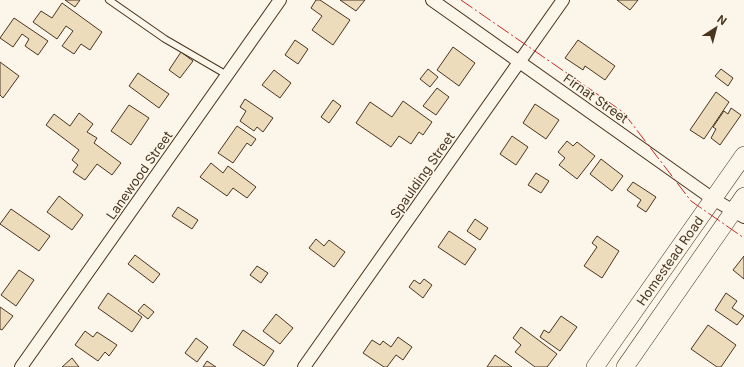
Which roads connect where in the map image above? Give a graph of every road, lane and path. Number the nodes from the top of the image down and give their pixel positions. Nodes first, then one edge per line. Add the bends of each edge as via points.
1 (109, 0) edge
2 (280, 0) edge
3 (432, 0) edge
4 (563, 0) edge
5 (520, 61) junction
6 (227, 75) junction
7 (744, 155) edge
8 (744, 196) edge
9 (713, 199) junction
10 (739, 214) edge
11 (21, 367) edge
12 (304, 367) edge
13 (595, 367) edge
14 (625, 367) edge

1 - 6 lane via 165,39
2 - 6 street, Lanewood Street
3 - 5 street, Firnat Street
4 - 5 street, Spaulding Street
5 - 9 street, Firnat Street
5 - 12 street, Spaulding Street
6 - 11 street, Lanewood Street
7 - 9 main road, Homestead Road
8 - 10 main road, Homestead Road
9 - 10 street, Firnat Street
9 - 13 main road, Homestead Road
10 - 14 main road, Homestead Road

